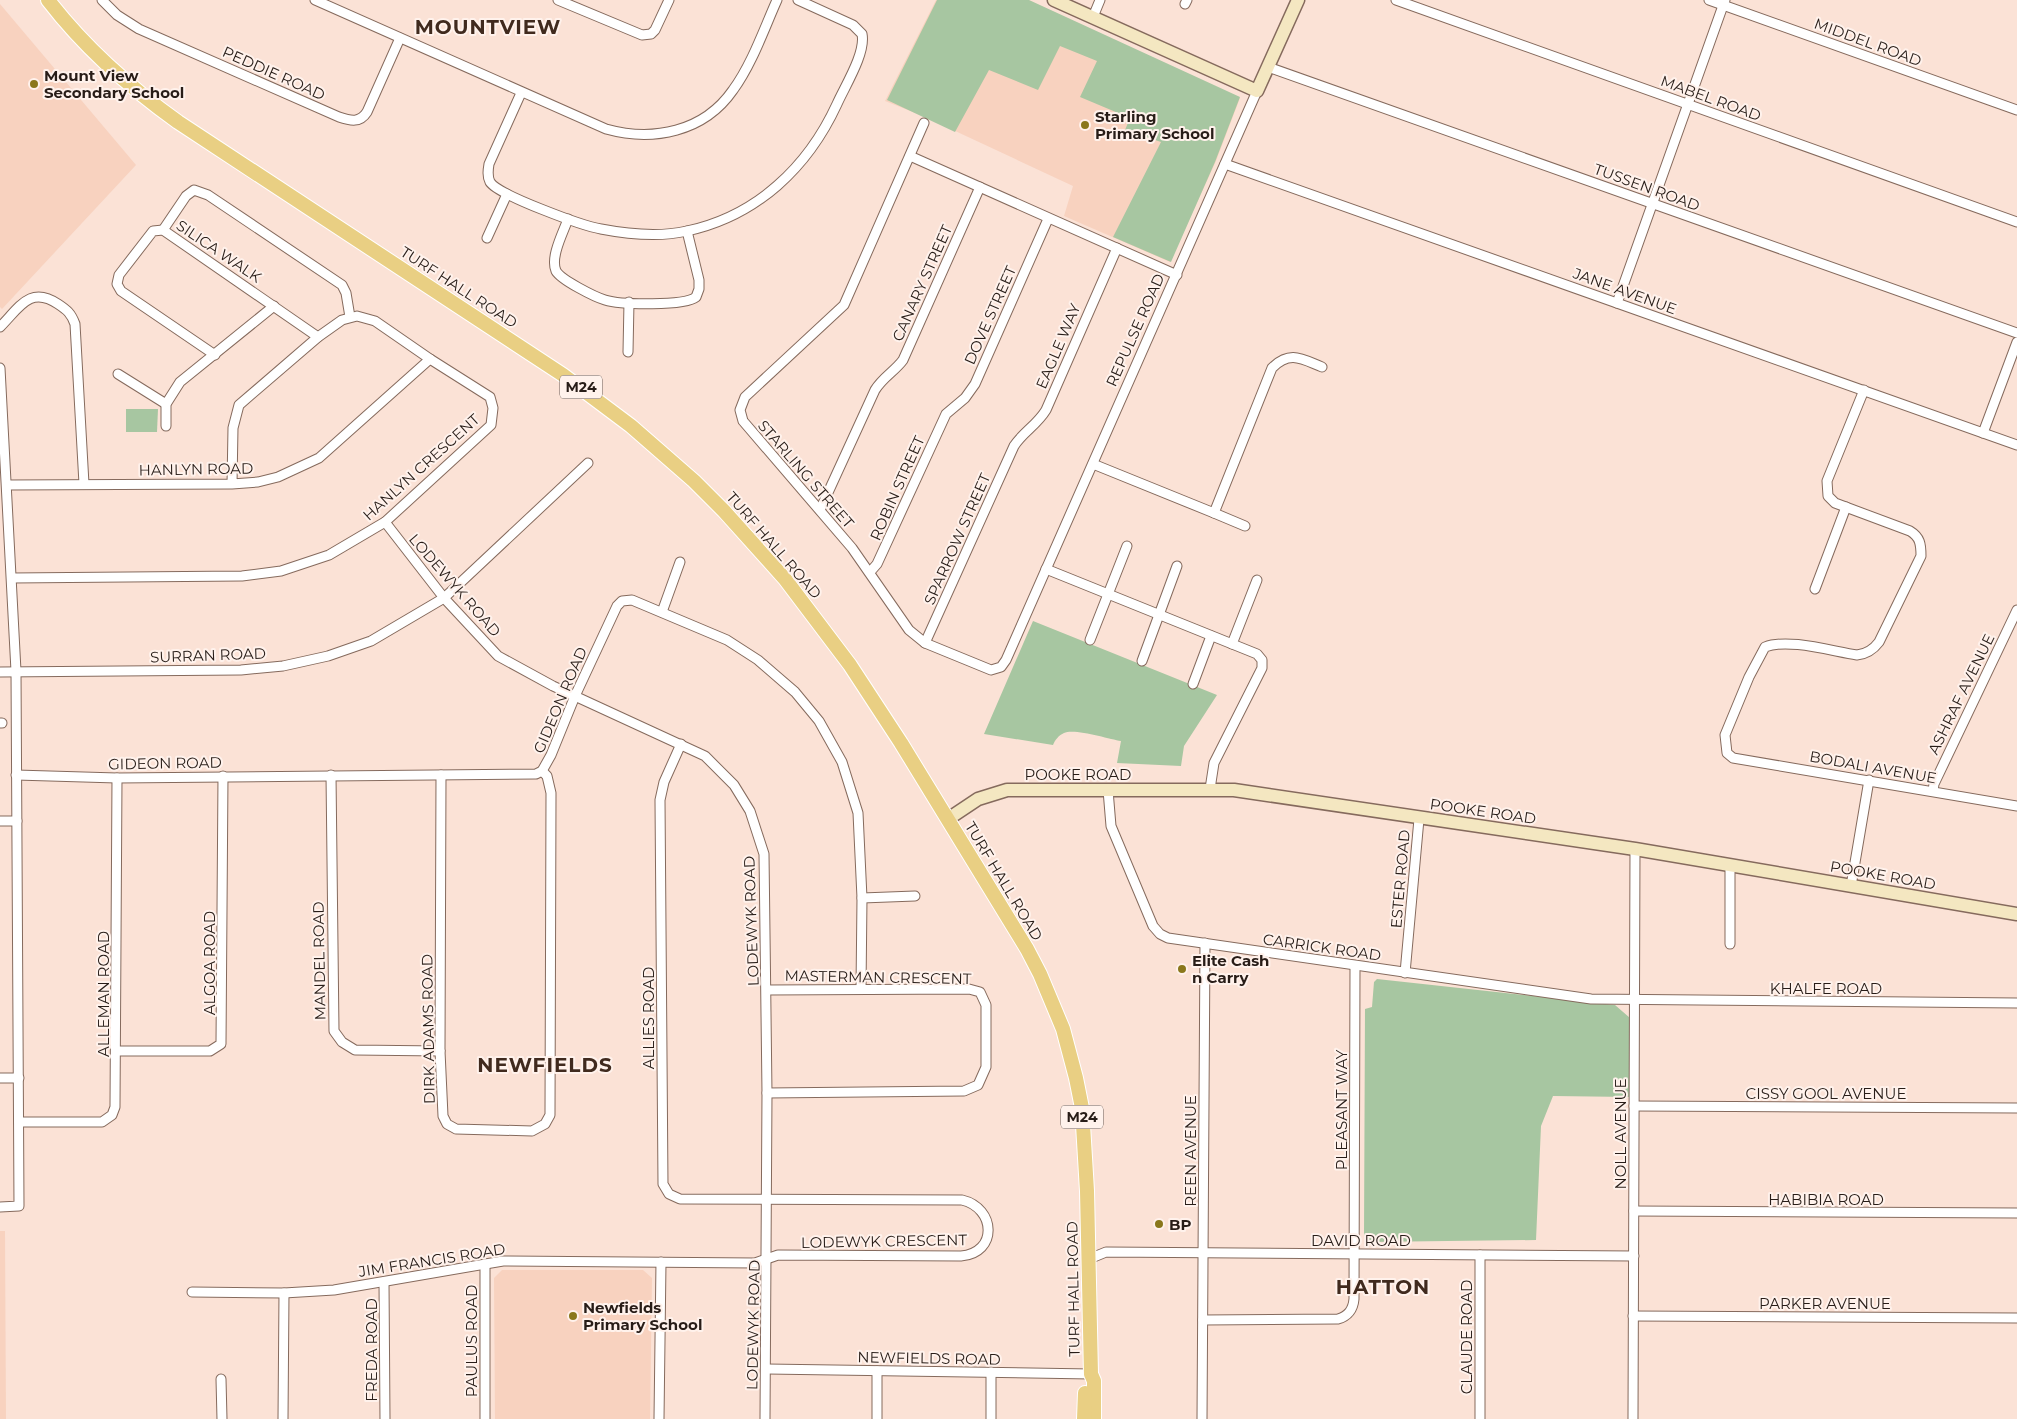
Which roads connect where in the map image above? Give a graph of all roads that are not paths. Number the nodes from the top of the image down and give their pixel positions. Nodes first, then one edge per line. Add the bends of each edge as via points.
1 (48, 0) edge
2 (102, 0) edge
3 (315, 0) edge
4 (558, 0) edge
5 (669, 0) edge
6 (778, 0) edge
7 (798, 0) edge
8 (1054, 0) edge
9 (1100, 0) edge
10 (1298, 0) edge
11 (1396, 0) edge
12 (1709, 0) edge
13 (1724, 3) edge
14 (1093, 17) junction
15 (400, 38) junction
16 (1268, 67) junction
17 (1257, 91) junction
18 (521, 93) junction
19 (1689, 105) junction
20 (2017, 110) edge
21 (924, 123) dead end
22 (910, 156) junction
23 (1225, 164) junction
24 (980, 187) junction
25 (507, 194) junction
26 (1652, 204) junction
27 (568, 219) junction
28 (1048, 219) junction
29 (2017, 222) edge
30 (163, 230) junction
31 (687, 231) junction
32 (487, 238) dead end
33 (1117, 248) junction
34 (1177, 275) junction
35 (629, 302) junction
36 (1617, 303) junction
37 (274, 306) junction
38 (350, 317) junction
39 (0, 327) edge
40 (2017, 333) edge
41 (318, 337) junction
42 (2017, 342) edge
43 (628, 352) dead end
44 (215, 355) junction
45 (430, 359) junction
46 (1322, 367) dead end
47 (0, 368) edge
48 (118, 374) dead end
49 (1864, 390) junction
50 (2, 403) edge
51 (166, 404) junction
52 (946, 414) joint
53 (166, 426) dead end
54 (1983, 433) junction
55 (2017, 445) edge
56 (1014, 446) joint
57 (588, 463) dead end
58 (1093, 464) junction
59 (84, 484) junction
60 (232, 484) junction
61 (7, 485) junction
62 (1846, 508) junction
63 (820, 510) junction
64 (1214, 513) junction
65 (385, 522) junction
66 (1245, 526) dead end
67 (1128, 546) dead end
68 (680, 562) dead end
69 (1177, 566) dead end
70 (1046, 570) junction
71 (870, 572) junction
72 (12, 578) junction
73 (1257, 580) dead end
74 (1815, 589) dead end
75 (1108, 594) junction
76 (444, 598) junction
77 (2017, 610) edge
78 (662, 612) junction
79 (1160, 615) junction
80 (1211, 636) junction
81 (1090, 640) dead end
82 (926, 643) junction
83 (1232, 644) junction
84 (1142, 661) dead end
85 (997, 669) joint
86 (16, 671) junction
87 (0, 672) edge
88 (1193, 684) dead end
89 (575, 696) junction
90 (681, 744) junction
91 (542, 771) junction
92 (16, 774) junction
93 (331, 775) junction
94 (441, 775) junction
95 (223, 776) junction
96 (117, 778) junction
97 (1869, 780) junction
98 (1210, 789) junction
99 (1108, 790) junction
100 (1933, 791) junction
101 (2017, 806) edge
102 (1419, 818) junction
103 (948, 819) junction
104 (0, 821) edge
105 (17, 821) junction
106 (1635, 848) junction
107 (1730, 865) junction
108 (1851, 886) junction
109 (915, 896) dead end
110 (862, 898) junction
111 (2017, 914) edge
112 (1205, 943) junction
113 (1730, 944) dead end
114 (1355, 966) junction
115 (1405, 972) junction
116 (767, 990) junction
117 (861, 990) junction
118 (1635, 1001) junction
119 (2017, 1003) edge
120 (116, 1051) junction
121 (440, 1051) junction
122 (0, 1078) edge
123 (19, 1078) junction
124 (767, 1093) junction
125 (1634, 1106) junction
126 (2017, 1108) edge
127 (19, 1122) junction
128 (767, 1200) junction
129 (0, 1207) edge
130 (1634, 1211) junction
131 (2017, 1213) edge
132 (1203, 1253) junction
133 (1354, 1254) junction
134 (1480, 1255) junction
135 (1634, 1256) junction
136 (1089, 1259) junction
137 (767, 1260) junction
138 (661, 1262) junction
139 (485, 1264) junction
140 (384, 1282) junction
141 (192, 1292) dead end
142 (284, 1293) junction
143 (1633, 1316) junction
144 (2017, 1318) edge
145 (1203, 1320) junction
146 (766, 1369) junction
147 (877, 1371) junction
148 (991, 1372) junction
149 (1091, 1374) junction
150 (221, 1379) dead end
151 (222, 1419) edge
152 (283, 1419) edge
153 (385, 1419) edge
154 (485, 1419) edge
155 (659, 1419) edge
156 (765, 1419) edge
157 (877, 1419) edge
158 (991, 1419) edge
159 (1084, 1419) edge
160 (1094, 1419) edge
161 (1202, 1419) edge
162 (1480, 1419) edge
163 (1633, 1419) edge

1 - 103 main road, TURF HALL ROAD / M24 via 96,55 142,96 563,375 663,452 724,511 798,595 850,665
2 - 15 street, PEDDIE ROAD via 139,30 352,120 361,119 368,112
3 - 15 street
4 - 5 street via 642,35 651,34
6 - 18 street via 734,90 714,111 685,128 649,136 618,133
7 - 31 street via 853,25 862,34 862,49 828,122 804,160 779,184 727,217
8 - 14 street
9 - 14 street
10 - 16 street, REPULSE ROAD
11 - 19 street, MABEL ROAD
12 - 13 street, MIDDEL ROAD
13 - 19 street
13 - 20 street, MIDDEL ROAD
14 - 17 street
15 - 18 street
16 - 17 street, REPULSE ROAD
16 - 26 street, TUSSEN ROAD
17 - 23 street, REPULSE ROAD
18 - 25 street via 487,172 492,184
19 - 26 street
19 - 29 street, MABEL ROAD
21 - 22 street, STARLING STREET
22 - 24 street
22 - 63 street, STARLING STREET via 844,305 741,404 743,421
23 - 34 street, REPULSE ROAD
23 - 36 street, JANE AVENUE
24 - 28 street
24 - 63 street, CANARY STREET via 903,360 880,382
25 - 27 street
25 - 32 street
26 - 36 street
26 - 40 street, TUSSEN ROAD
27 - 31 street via 620,232
27 - 35 street via 554,260 557,273 605,300
28 - 33 street
28 - 52 street, DOVE STREET via 975,384 970,393
30 - 37 street, SILICA WALK
30 - 38 street via 186,196 194,190 208,195 342,285
30 - 44 street, SILICA WALK via 153,231 119,275 117,284 121,292
31 - 35 street via 699,280 696,297 682,302
33 - 34 street
33 - 56 street, EAGLE WAY via 1046,410
34 - 58 street, REPULSE ROAD
35 - 43 street
36 - 49 street, JANE AVENUE
37 - 41 street, SILICA WALK
37 - 44 street
38 - 41 street
38 - 45 street via 375,321
39 - 59 street via 29,298 38,295 47,296 72,313
41 - 60 street via 239,405 233,428
42 - 54 street
44 - 51 street via 180,382
45 - 60 street, HANLYN ROAD via 320,458 278,477
45 - 65 street, HANLYN CRESCENT via 490,397 491,424
46 - 64 street via 1290,357 1280,360 1272,368
47 - 50 street
48 - 51 street
49 - 54 street, JANE AVENUE
49 - 62 street via 1827,481 1828,496
50 - 61 street
51 - 53 street
52 - 71 street, ROBIN STREET via 880,559
54 - 55 street, JANE AVENUE
56 - 82 street, SPARROW STREET
57 - 76 street, SURRAN ROAD
58 - 64 street
58 - 70 street, REPULSE ROAD
59 - 60 street, HANLYN ROAD
59 - 61 street, HANLYN ROAD
61 - 72 street
62 - 74 street
62 - 97 street, BODALI AVENUE via 1910,530 1921,544 1921,556 1873,650 1864,655 1786,643 1765,647 1726,735 1727,753 1733,758
63 - 71 street, STARLING STREET
64 - 66 street
65 - 72 street, HANLYN CRESCENT via 329,555 281,571 242,576
65 - 76 street, LODEWYK ROAD
67 - 75 street
68 - 78 street
69 - 79 street
70 - 75 street
70 - 85 street, REPULSE ROAD via 1006,660
71 - 82 street, STARLING STREET via 908,630
72 - 86 street
73 - 83 street
75 - 79 street
75 - 81 street
76 - 86 street, SURRAN ROAD via 371,641 328,656 282,666 241,670
76 - 89 street, LODEWYK ROAD via 498,656
77 - 100 street, ASHRAF AVENUE
78 - 89 street, GIDEON ROAD via 632,600 622,601
78 - 110 street, GIDEON ROAD via 728,640 758,660 796,692 819,720 842,762 858,813
79 - 80 street
79 - 84 street
80 - 83 street
80 - 88 street
82 - 85 street, STARLING STREET via 988,670
83 - 98 street via 1257,654 1263,664 1217,757
86 - 87 street, SURRAN ROAD
86 - 92 street
89 - 90 street, LODEWYK ROAD
89 - 91 street, GIDEON ROAD via 552,755
90 - 116 street, LODEWYK ROAD via 705,756 734,785 750,811 764,854
90 - 128 street, ALLIES ROAD via 664,782 660,800 663,1184 669,1194 680,1199
91 - 94 street, GIDEON ROAD via 526,775
91 - 121 street, DIRK ADAMS ROAD via 547,776 551,793 550,1114 545,1124 532,1131 456,1129 447,1124 442,1109
92 - 96 street, GIDEON ROAD
92 - 105 street
93 - 94 street, GIDEON ROAD
93 - 95 street, GIDEON ROAD
93 - 121 street, MANDEL ROAD via 334,1031 342,1042 358,1050
94 - 121 street, DIRK ADAMS ROAD
95 - 96 street, GIDEON ROAD
95 - 120 street, ALGOA ROAD via 221,1044 210,1051
96 - 120 street, ALLEMAN ROAD
97 - 100 street, BODALI AVENUE
97 - 108 street
98 - 99 street, POOKE ROAD
98 - 102 street, POOKE ROAD via 1251,792
99 - 103 street, POOKE ROAD via 1001,791 978,799
99 - 112 street, CARRICK ROAD via 1111,826 1155,929 1168,938
100 - 101 street, BODALI AVENUE
102 - 106 street, POOKE ROAD
102 - 115 street, ESTER ROAD
103 - 136 main road, TURF HALL ROAD / M24 via 1031,957 1063,1029 1082,1108
104 - 105 street
105 - 123 street
106 - 107 street, POOKE ROAD
106 - 118 street, NOLL AVENUE
107 - 108 street, POOKE ROAD
107 - 113 street
108 - 111 street, POOKE ROAD
109 - 110 street
110 - 117 street, GIDEON ROAD
112 - 114 street, CARRICK ROAD
112 - 132 street, REEN AVENUE
114 - 115 street, CARRICK ROAD
114 - 133 street, PLEASANT WAY
115 - 118 street, CARRICK ROAD via 1585,999
116 - 117 street, MASTERMAN CRESCENT
116 - 124 street, LODEWYK ROAD
117 - 124 street, MASTERMAN CRESCENT via 970,989 980,992 986,1005 986,1067 978,1085 964,1091
118 - 119 street, KHALFE ROAD
118 - 125 street, NOLL AVENUE
120 - 127 street, ALLEMAN ROAD via 116,1107 107,1119 102,1122
122 - 123 street
123 - 127 street
124 - 128 street, LODEWYK ROAD
125 - 126 street, CISSY GOOL AVENUE
125 - 130 street, NOLL AVENUE
127 - 129 street via 19,1206
128 - 137 street, LODEWYK ROAD
128 - 137 street, LODEWYK CRESCENT via 962,1200 977,1206 986,1218 988,1230 982,1248 968,1256 778,1255
130 - 131 street, HABIBIA ROAD
130 - 135 street, NOLL AVENUE
132 - 133 street, DAVID ROAD
132 - 136 street, DAVID ROAD via 1106,1252
132 - 145 street, REEN AVENUE
133 - 134 street, DAVID ROAD
133 - 145 street, PLEASANT WAY via 1353,1304 1342,1318
134 - 135 street, DAVID ROAD
134 - 162 street, CLAUDE ROAD
135 - 143 street, NOLL AVENUE
136 - 149 main road, TURF HALL ROAD / M24
137 - 138 street, JIM FRANCIS ROAD via 755,1263
137 - 146 street, LODEWYK ROAD
138 - 139 street, JIM FRANCIS ROAD via 503,1261
138 - 155 street
139 - 140 street, JIM FRANCIS ROAD
139 - 154 street, PAULUS ROAD
140 - 142 street, JIM FRANCIS ROAD
140 - 153 street, FREDA ROAD
141 - 142 street, JIM FRANCIS ROAD
142 - 152 street
143 - 144 street, PARKER AVENUE
143 - 163 street, NOLL AVENUE
145 - 161 street, REEN AVENUE
146 - 147 street, NEWFIELDS ROAD
146 - 156 street, LODEWYK ROAD
147 - 148 street, NEWFIELDS ROAD
147 - 157 street
148 - 149 street, NEWFIELDS ROAD
148 - 158 street
149 - 159 main road, TURF HALL ROAD / M24 via 1086,1381
149 - 160 main road, TURF HALL ROAD / M24 via 1094,1381
150 - 151 street

